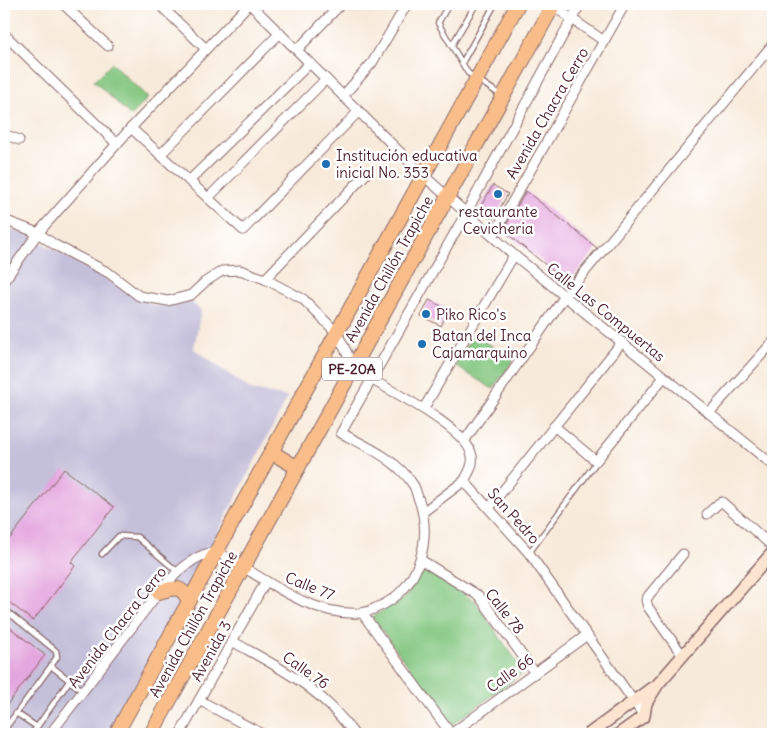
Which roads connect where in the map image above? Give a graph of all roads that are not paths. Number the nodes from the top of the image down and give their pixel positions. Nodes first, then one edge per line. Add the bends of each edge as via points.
1 (63, 4) edge
2 (249, 4) edge
3 (341, 4) edge
4 (407, 4) edge
5 (449, 4) edge
6 (476, 4) edge
7 (495, 4) edge
8 (518, 4) edge
9 (552, 4) edge
10 (580, 4) edge
11 (625, 4) edge
12 (163, 8) dead end
13 (572, 19) junction
14 (280, 33) junction
15 (4, 34) edge
16 (604, 41) junction
17 (773, 44) edge
18 (108, 46) dead end
19 (452, 46) junction
20 (206, 48) junction
21 (297, 50) junction
22 (310, 62) junction
23 (462, 63) junction
24 (326, 79) junction
25 (477, 80) junction
26 (344, 96) junction
27 (503, 97) junction
28 (359, 111) junction
29 (131, 128) junction
30 (4, 134) edge
31 (19, 140) dead end
32 (117, 144) junction
33 (160, 155) junction
34 (367, 173) dead end
35 (424, 176) junction
36 (189, 181) junction
37 (447, 197) junction
38 (208, 198) junction
39 (466, 213) junction
40 (4, 220) edge
41 (38, 234) junction
42 (493, 236) junction
43 (514, 255) junction
44 (265, 279) junction
45 (4, 281) edge
46 (565, 296) junction
47 (337, 333) junction
48 (622, 342) junction
49 (773, 342) edge
50 (352, 369) junction
51 (664, 376) junction
52 (371, 380) junction
53 (424, 408) junction
54 (709, 413) junction
55 (554, 426) junction
56 (465, 440) junction
57 (271, 452) junction
58 (596, 460) junction
59 (771, 460) edge
60 (298, 468) junction
61 (464, 481) junction
62 (489, 508) junction
63 (424, 512) junction
64 (707, 514) dead end
65 (773, 547) edge
66 (216, 552) junction
67 (773, 552) edge
68 (529, 553) junction
69 (102, 554) dead end
70 (683, 554) dead end
71 (421, 560) junction
72 (243, 566) junction
73 (178, 572) junction
74 (266, 581) junction
75 (159, 592) junction
76 (189, 601) junction
77 (4, 609) edge
78 (362, 613) junction
79 (587, 635) junction
80 (232, 641) junction
81 (682, 656) junction
82 (51, 666) junction
83 (535, 673) junction
84 (70, 680) junction
85 (658, 684) junction
86 (83, 691) junction
87 (199, 700) junction
88 (634, 702) junction
89 (16, 713) junction
90 (644, 716) junction
91 (37, 727) junction
92 (4, 730) edge
93 (32, 734) edge
94 (50, 734) edge
95 (116, 734) edge
96 (151, 734) edge
97 (180, 734) edge
98 (262, 734) edge
99 (354, 734) edge
100 (451, 734) edge
101 (589, 734) edge
102 (619, 734) edge

1 - 18 street
2 - 14 street, Calle Las Compuertas
2 - 20 street
3 - 21 street
4 - 26 street via 372,63
5 - 19 lane via 438,23
6 - 19 lane
7 - 23 lane
8 - 25 main road, Avenida Chillón Trapiche / PE-20A
9 - 13 street
9 - 27 main road, Avenida Chillón Trapiche / PE-20A
10 - 13 street
11 - 16 street, Avenida Chacra Cerro
12 - 20 street
13 - 16 street
13 - 39 street
14 - 21 street, Calle Las Compuertas
14 - 33 street
15 - 32 street
16 - 42 street, Avenida Chacra Cerro
17 - 46 street
19 - 23 lane
20 - 29 street
21 - 22 street, Calle Las Compuertas
22 - 24 street, Calle Las Compuertas
22 - 36 street
23 - 25 lane
24 - 26 street, Calle Las Compuertas
24 - 38 street
25 - 27 lane
25 - 35 main road, Avenida Chillón Trapiche / PE-20A
26 - 28 street, Calle Las Compuertas
27 - 37 main road, Avenida Chillón Trapiche / PE-20A
28 - 35 street, Calle Las Compuertas
28 - 38 street via 243,230
29 - 32 street
29 - 33 street
30 - 31 street
32 - 41 street
33 - 36 street
34 - 44 street
35 - 37 street, Calle Las Compuertas
35 - 47 main road, Avenida Chillón Trapiche / PE-20A
36 - 38 street
37 - 39 street, Calle Las Compuertas
37 - 50 main road, Avenida Chillón Trapiche / PE-20A
39 - 42 street, Calle Las Compuertas
39 - 52 street
40 - 41 street
41 - 44 street via 108,273 139,296 168,301 191,295 222,271 240,270
41 - 45 street
42 - 43 street, Calle Las Compuertas
43 - 46 street, Calle Las Compuertas
43 - 53 street
44 - 47 street via 303,299
46 - 48 street, Calle Las Compuertas
46 - 56 street
47 - 50 street
47 - 57 main road, Avenida Chillón Trapiche / PE-20A
48 - 51 street, Calle Las Compuertas
48 - 55 street
49 - 54 street
50 - 52 street
50 - 60 main road, Avenida Chillón Trapiche / PE-20A
51 - 54 street, Calle Las Compuertas
51 - 58 street
52 - 53 street
52 - 63 street, Calle 77 via 341,433 393,462 414,486
53 - 56 street
54 - 59 street, Calle Las Compuertas
55 - 58 street
55 - 62 street
56 - 61 street via 473,458
57 - 60 main road
57 - 66 main road, Avenida Chillón Trapiche / PE-20A
58 - 68 lane
60 - 72 main road, Avenida Chillón Trapiche / PE-20A
61 - 62 street, San Pedro
61 - 63 street
62 - 68 street, San Pedro
63 - 71 street, Calle 77
64 - 65 street via 722,502
66 - 72 street, Calle 77
66 - 73 street, Avenida Chacra Cerro via 201,556
66 - 76 main road, Avenida Chillón Trapiche / PE-20A
67 - 81 street
68 - 79 street, San Pedro
69 - 73 lane via 119,536 137,537
70 - 81 street via 646,600
71 - 78 street, Calle 77 via 400,594
71 - 83 street, Calle 78 via 479,596
72 - 74 street, Calle 77
72 - 96 main road, Avenida Chillón Trapiche / PE-20A
73 - 75 street, Avenida Chacra Cerro
74 - 78 street, Calle 77 via 313,605 338,612
74 - 80 street, Avenida 3
75 - 76 main road via 180,589
75 - 86 street, Avenida Chacra Cerro
76 - 95 main road, Avenida Chillón Trapiche / PE-20A
77 - 82 lane via 56,651 57,657
78 - 100 street
79 - 83 street, Calle 66
79 - 88 street, San Pedro
80 - 87 street, Avenida 3
80 - 99 street, Calle 76 via 320,694
81 - 85 street
82 - 84 lane
82 - 89 lane
83 - 100 street, Calle 66
84 - 86 lane
84 - 91 lane
85 - 88 street
85 - 90 street via 646,703
86 - 94 street, Avenida Chacra Cerro
87 - 97 street, Avenida 3
87 - 98 street
88 - 90 street, San Pedro
88 - 101 street
89 - 91 lane
89 - 92 lane
90 - 102 street
91 - 93 lane

